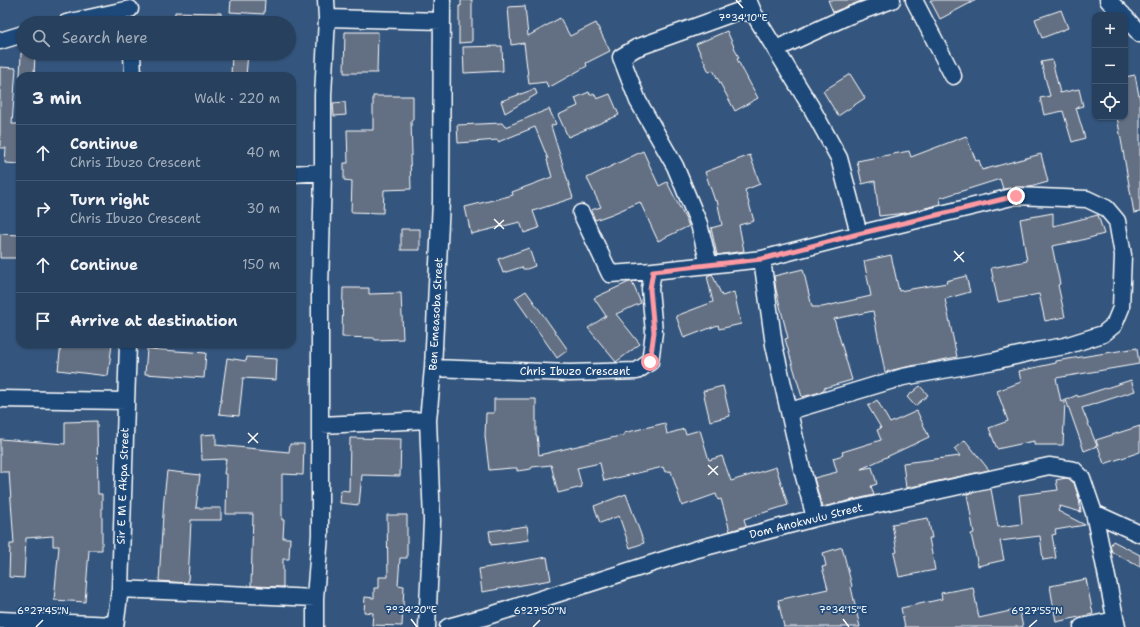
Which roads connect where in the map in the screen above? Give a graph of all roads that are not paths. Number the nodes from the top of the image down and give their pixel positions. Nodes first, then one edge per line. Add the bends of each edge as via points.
1 (326, 0) edge
2 (442, 0) edge
3 (892, 0) edge
4 (914, 0) edge
5 (1108, 0) edge
6 (751, 7) edge
7 (130, 10) edge
8 (1120, 12) edge
9 (100, 16) edge
10 (327, 18) junction
11 (1128, 20) edge
12 (442, 21) junction
13 (1140, 34) edge
14 (16, 36) edge
15 (0, 41) edge
16 (776, 49) junction
17 (132, 60) edge
18 (133, 72) edge
19 (953, 76) dead end
20 (323, 172) junction
21 (296, 174) edge
22 (581, 213) dead end
23 (858, 234) junction
24 (762, 259) junction
25 (709, 265) junction
26 (653, 271) junction
27 (128, 348) edge
28 (433, 368) junction
29 (0, 399) edge
30 (126, 401) junction
31 (790, 411) junction
32 (428, 420) junction
33 (321, 425) junction
34 (1094, 513) junction
35 (815, 518) junction
36 (1140, 534) edge
37 (120, 589) junction
38 (315, 598) junction
39 (0, 620) edge
40 (1116, 623) edge
41 (115, 626) edge
42 (315, 627) edge
43 (427, 627) edge
44 (448, 627) edge
45 (1082, 627) edge

1 - 10 street
2 - 12 street, Ben Emeasoba Street
3 - 16 street via 848,16
4 - 19 street
5 - 8 street
6 - 16 street
6 - 25 street via 636,48 621,57 638,101 675,166 699,224
7 - 9 street
10 - 12 street
10 - 20 street
11 - 13 street
12 - 28 street, Ben Emeasoba Street via 441,201
14 - 15 street
16 - 23 street via 812,107 839,158
17 - 18 street
20 - 21 street
20 - 33 street via 320,288
22 - 26 street via 610,274
23 - 24 street
23 - 31 street via 1016,196 1087,199 1106,208 1118,221 1123,254 1121,308 1114,326 1103,334 1065,346 994,362 903,377
24 - 25 street
24 - 31 street via 774,345
25 - 26 street
26 - 28 street, Chris Ibuzo Crescent via 650,289 654,332 650,362 637,371 569,373
27 - 30 street, Sir E M E Akpa Street
28 - 32 street, Ben Emeasoba Street
29 - 30 street
30 - 37 street, Sir E M E Akpa Street
31 - 35 street
32 - 33 street
32 - 43 street, Ben Emeasoba Street via 432,521
33 - 38 street via 320,535
34 - 35 street, Dom Anokwulu Street via 1082,478 1074,470 1049,466
34 - 36 street
34 - 40 street, Dom Anokwulu Street
35 - 44 street, Dom Anokwulu Street via 694,550
37 - 38 street
37 - 41 street, Sir E M E Akpa Street
38 - 42 street
39 - 41 street
40 - 45 street

